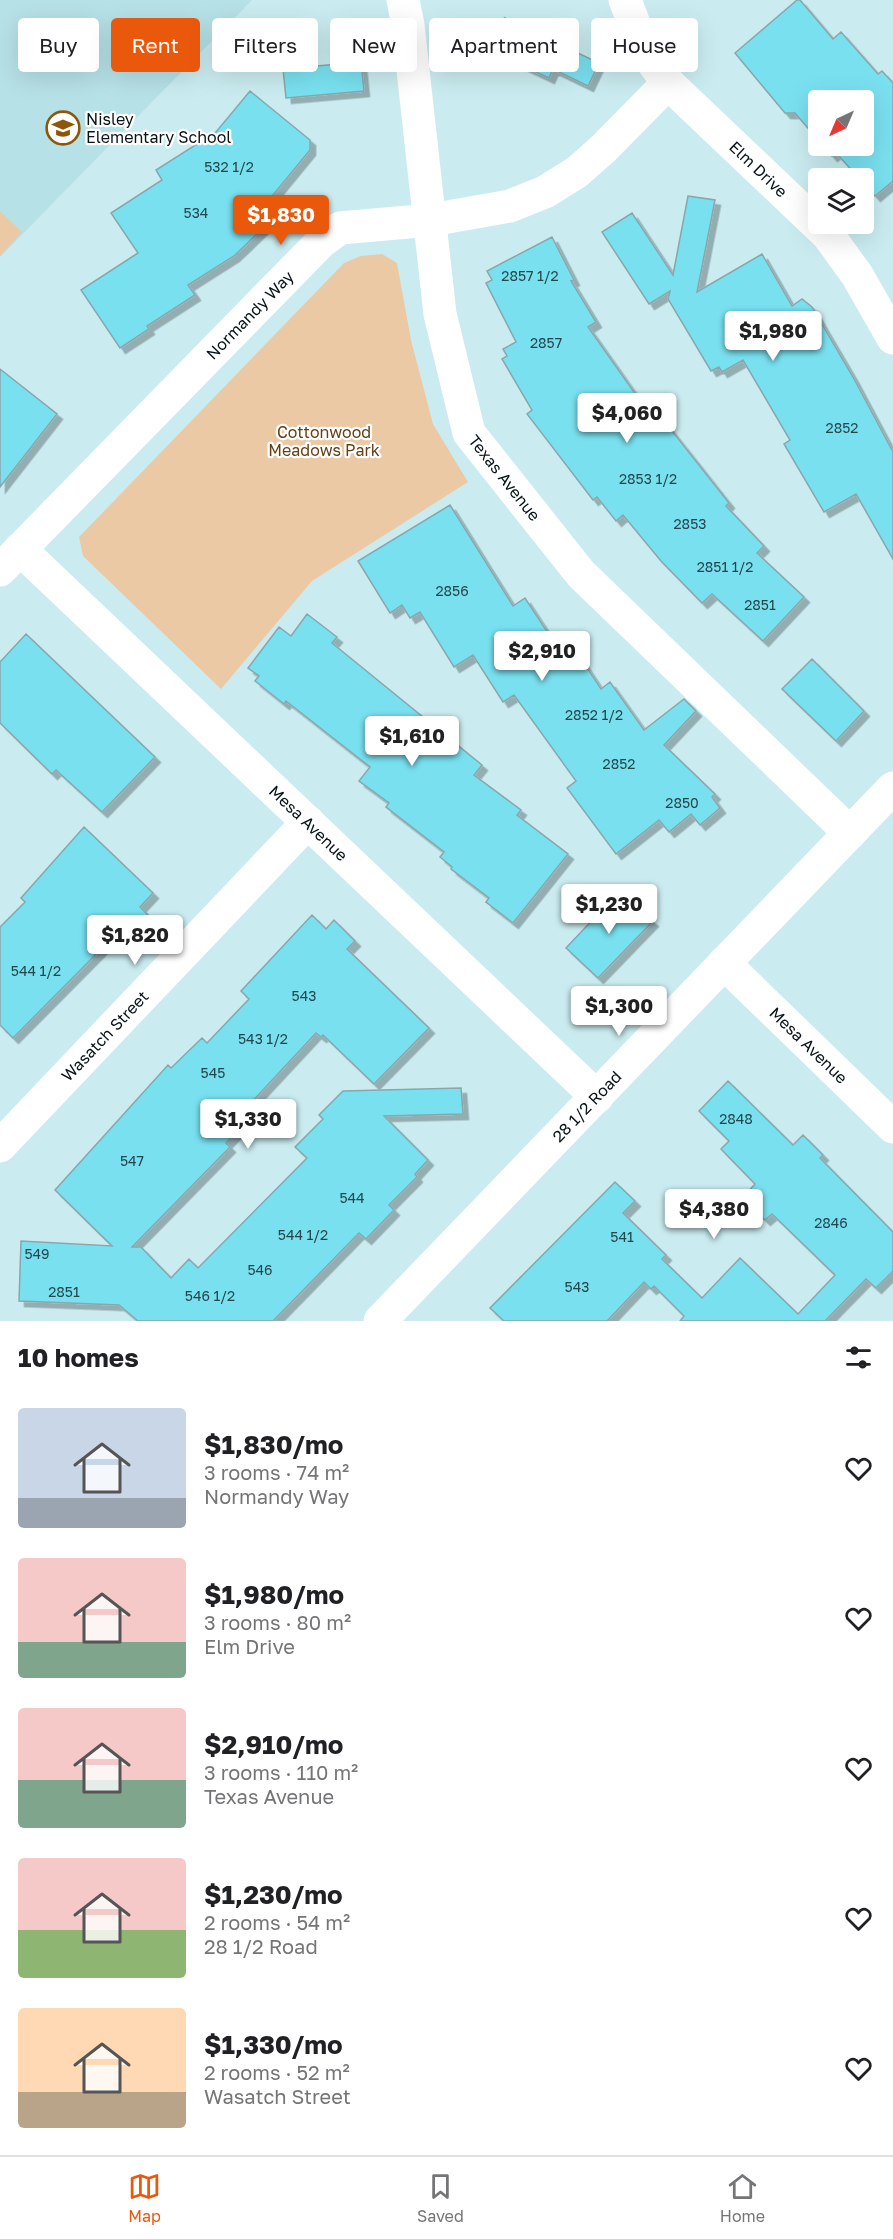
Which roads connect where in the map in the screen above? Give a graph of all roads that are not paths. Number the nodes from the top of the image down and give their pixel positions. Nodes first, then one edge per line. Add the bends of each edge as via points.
1 (403, 0) edge
2 (625, 0) edge
3 (668, 83) junction
4 (431, 220) junction
5 (893, 338) edge
6 (10, 559) edge
7 (893, 788) edge
8 (308, 822) junction
9 (850, 833) junction
10 (724, 963) junction
11 (597, 1097) junction
12 (893, 1127) edge
13 (0, 1146) edge
14 (380, 1321) edge

1 - 4 street, Texas Avenue
2 - 3 street, Elm Drive via 644,50
3 - 4 street, Normandy Way via 603,150 545,192 510,206
3 - 5 street, Elm Drive via 828,235 857,275
4 - 6 street, Normandy Way via 340,228 321,242
4 - 9 street, Texas Avenue via 440,314 469,433 581,574
6 - 8 street, Mesa Avenue
7 - 9 street, 28 1/2 Road
8 - 11 street, Mesa Avenue
8 - 13 street, Wasatch Street
9 - 10 street, 28 1/2 Road
10 - 11 street, 28 1/2 Road
10 - 12 street, Mesa Avenue
11 - 14 street, 28 1/2 Road

